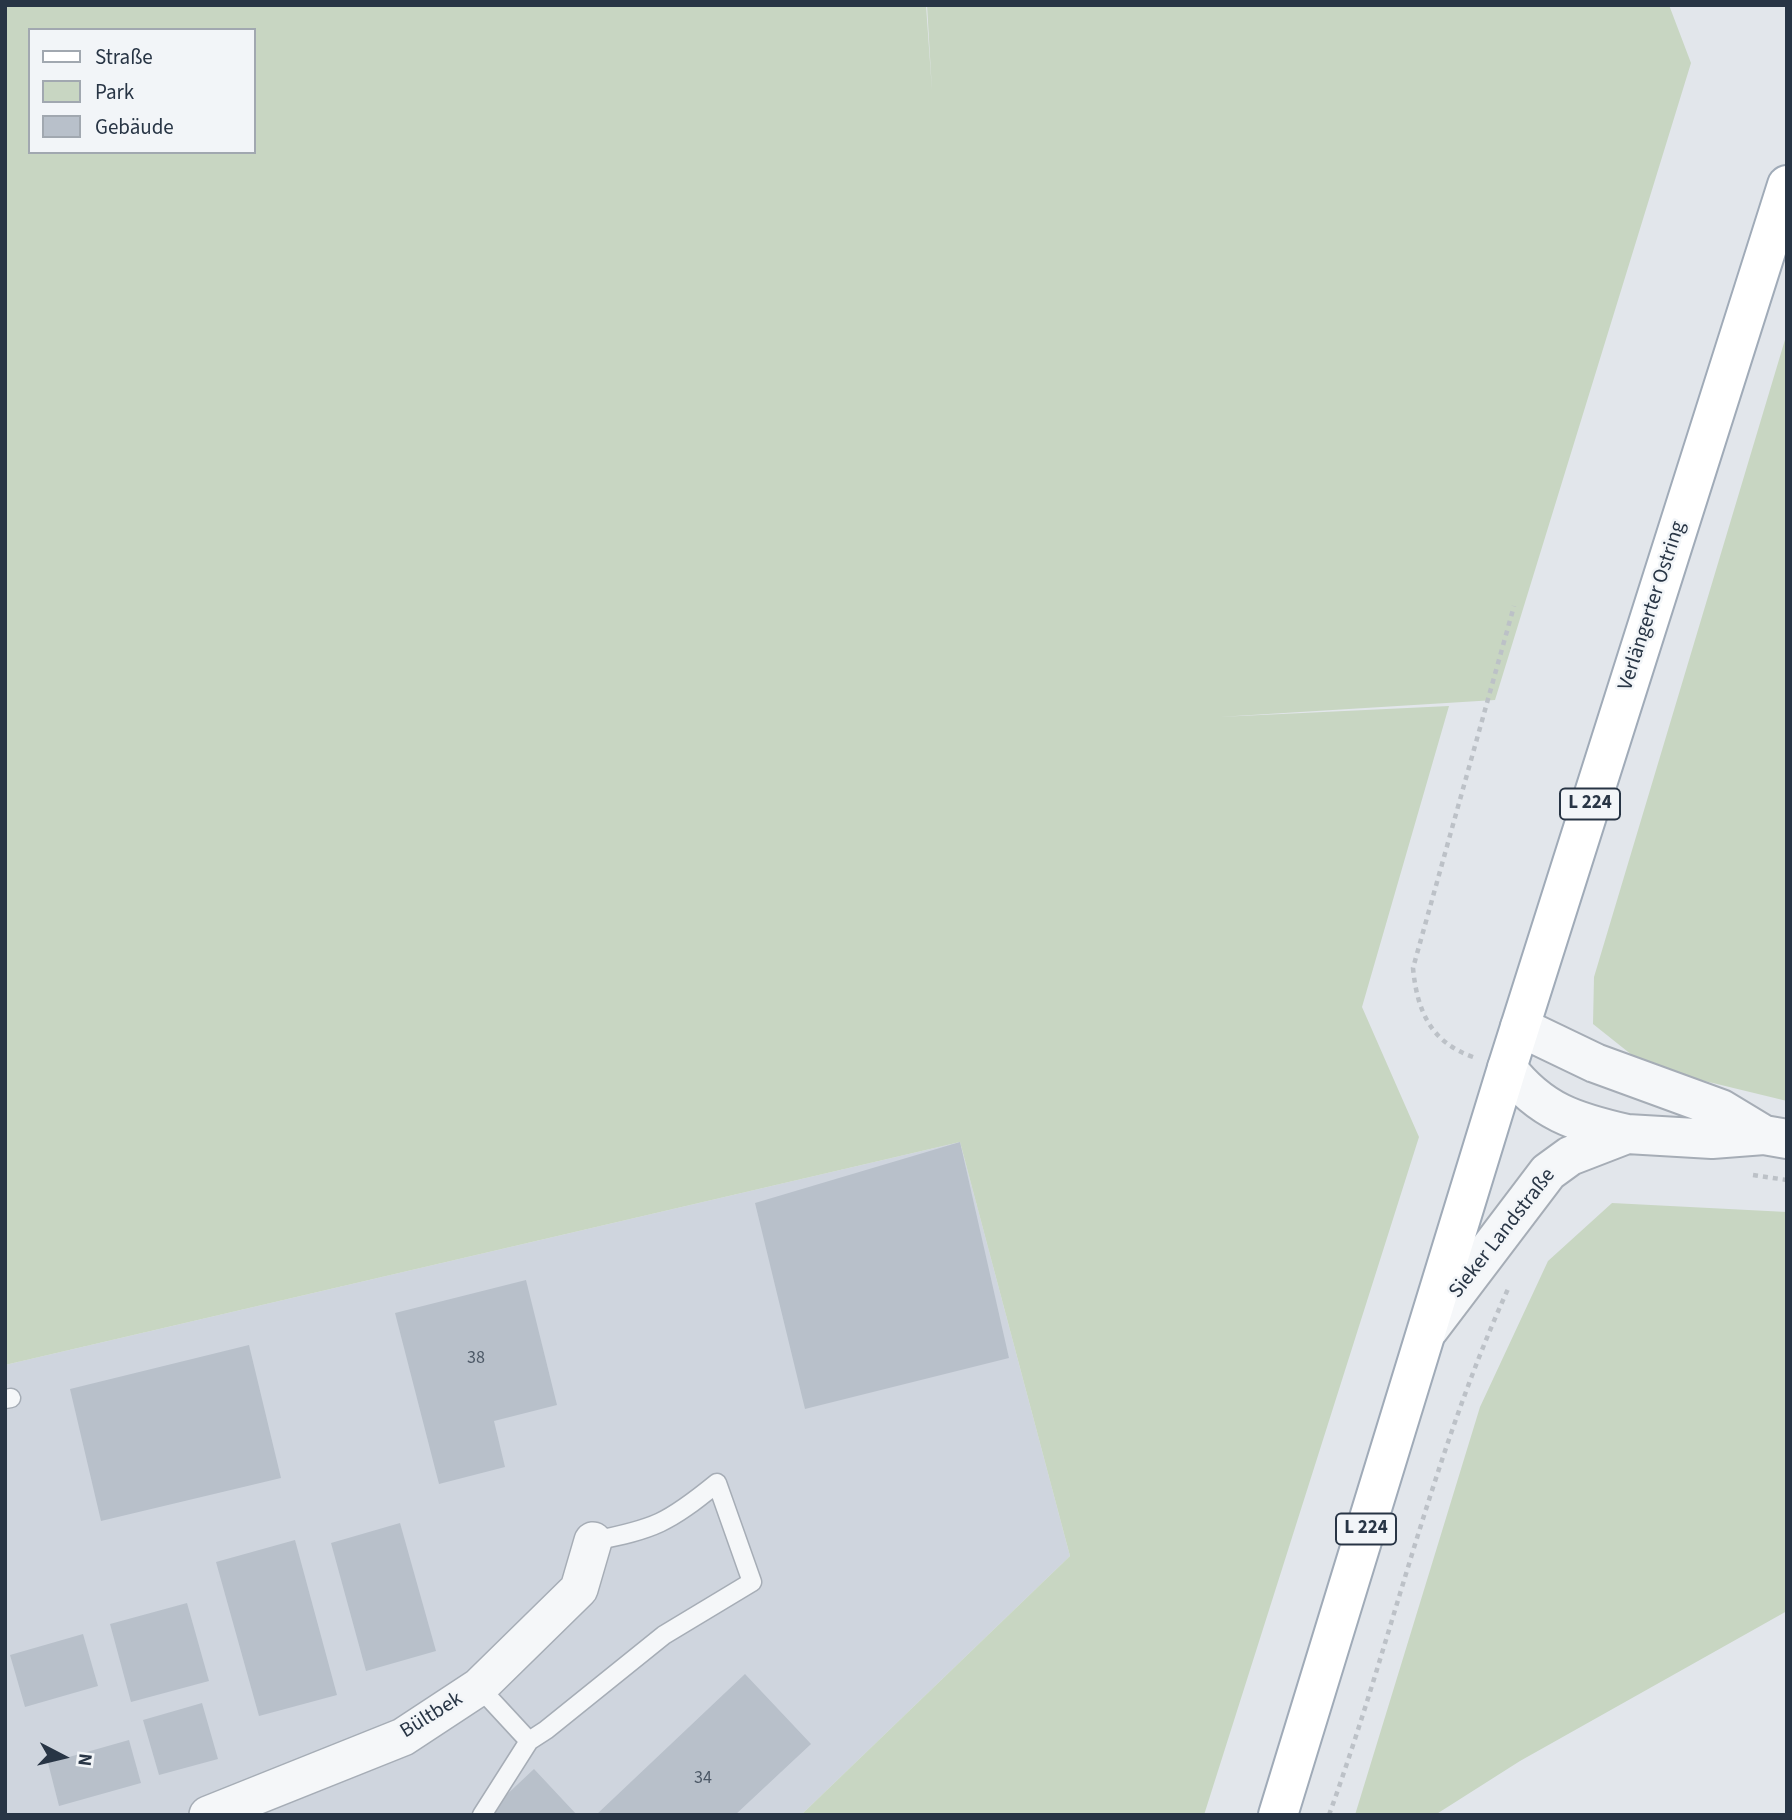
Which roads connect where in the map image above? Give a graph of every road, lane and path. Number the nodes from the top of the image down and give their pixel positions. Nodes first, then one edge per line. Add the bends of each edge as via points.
1 (1787, 185) edge
2 (1514, 606) dead end
3 (1520, 1027) junction
4 (1507, 1068) junction
5 (1627, 1134) junction
6 (1776, 1137) edge
7 (1748, 1174) dead end
8 (1787, 1180) edge
9 (1511, 1284) dead end
10 (1428, 1331) junction
11 (593, 1541) joint
12 (479, 1686) junction
13 (529, 1741) junction
14 (208, 1815) edge
15 (482, 1815) edge
16 (1278, 1815) edge
17 (1329, 1815) edge

1 - 3 main road, Verlängerter Ostring / L 224
2 - 4 path via 1413,968 1416,1000 1428,1025 1454,1051
3 - 4 main road, L 224
3 - 6 street, Sieker Landstraße via 1595,1063 1721,1109
4 - 5 street, Sieker Landstraße via 1523,1090 1546,1108
4 - 10 main road, L 224
5 - 6 street, Sieker Landstraße
5 - 10 street, Sieker Landstraße via 1570,1156 1548,1172
7 - 8 path
9 - 17 path via 1483,1344 1428,1502
10 - 16 main road, L 224
11 - 12 street, Bültbek via 579,1589
11 - 13 lane via 644,1531 674,1517 717,1483 752,1582 664,1635
12 - 13 lane
12 - 14 street, Bültbek via 403,1737
13 - 15 lane

